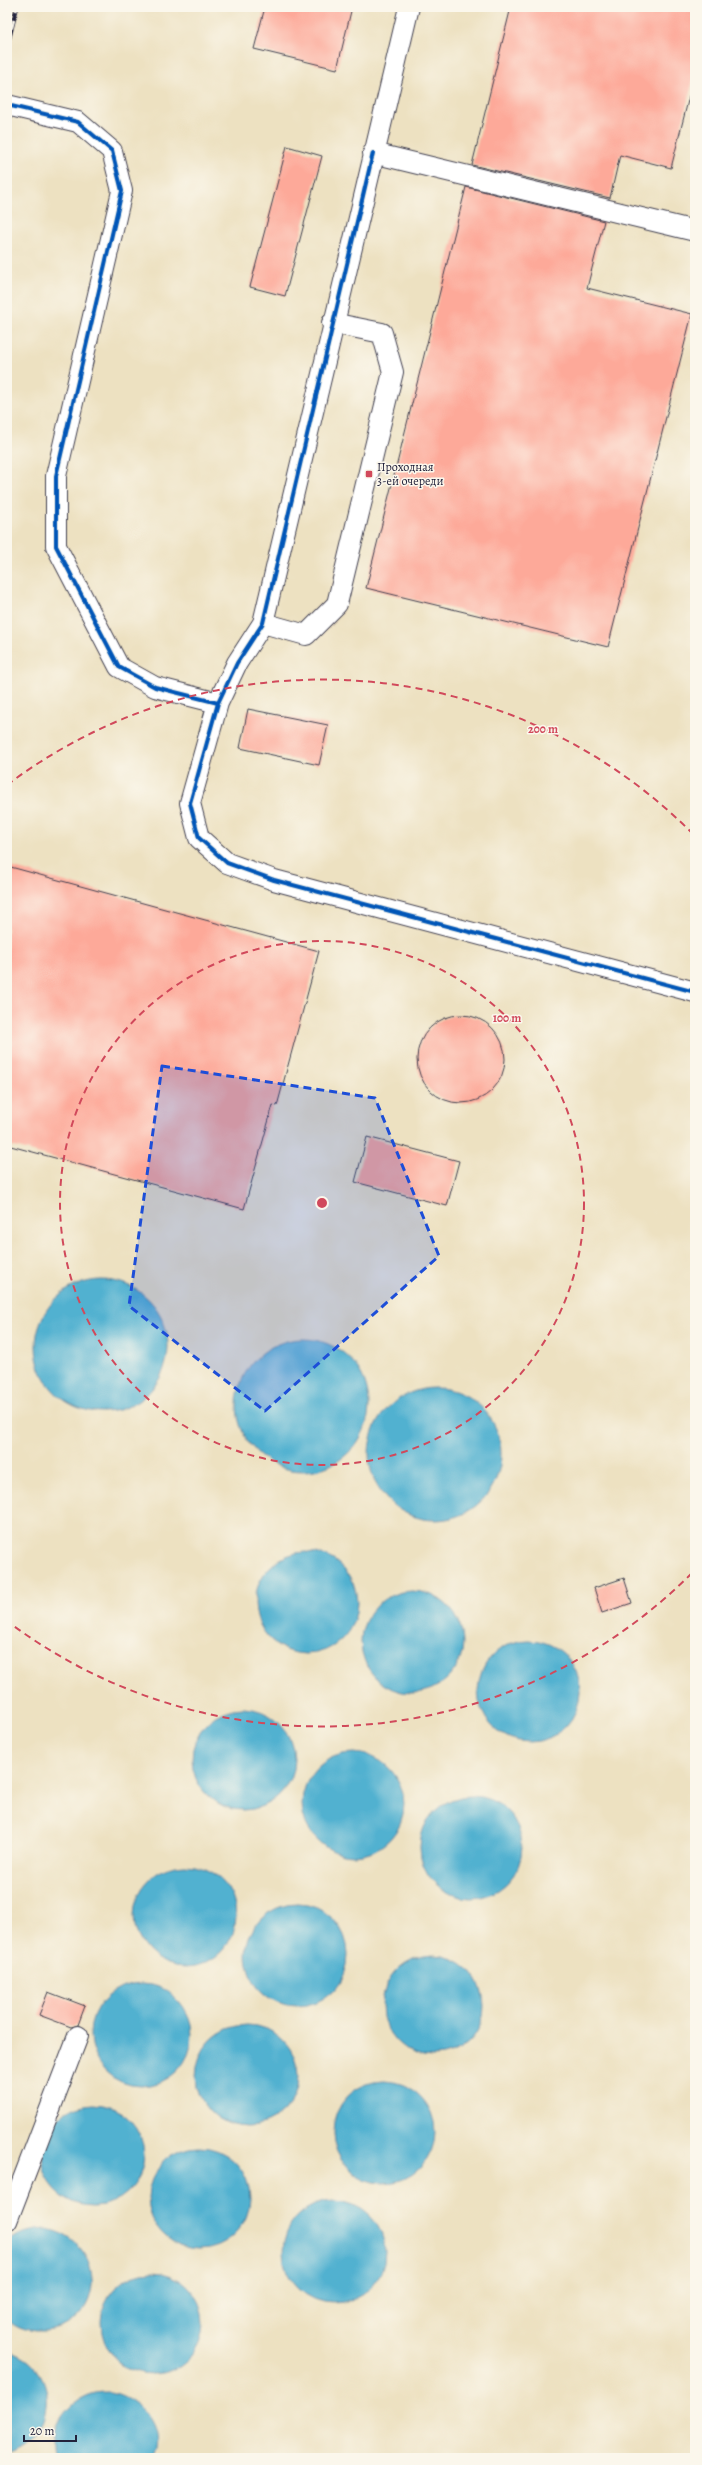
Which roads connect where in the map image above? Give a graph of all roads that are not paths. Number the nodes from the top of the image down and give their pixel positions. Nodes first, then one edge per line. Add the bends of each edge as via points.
1 (409, 7) edge
2 (7, 106) edge
3 (373, 153) junction
4 (695, 231) edge
5 (332, 323) junction
6 (263, 623) junction
7 (218, 703) junction
8 (695, 992) edge
9 (78, 2036) dead end
10 (7, 2221) edge

1 - 3 street
2 - 7 street via 78,122 112,151 122,191 56,476 56,546 119,667 155,687
3 - 4 street
3 - 5 street
5 - 6 street
5 - 6 street via 382,333 393,372 337,604 306,635
6 - 7 street via 237,663
7 - 8 street via 190,803 199,838 227,864 274,880
9 - 10 street

